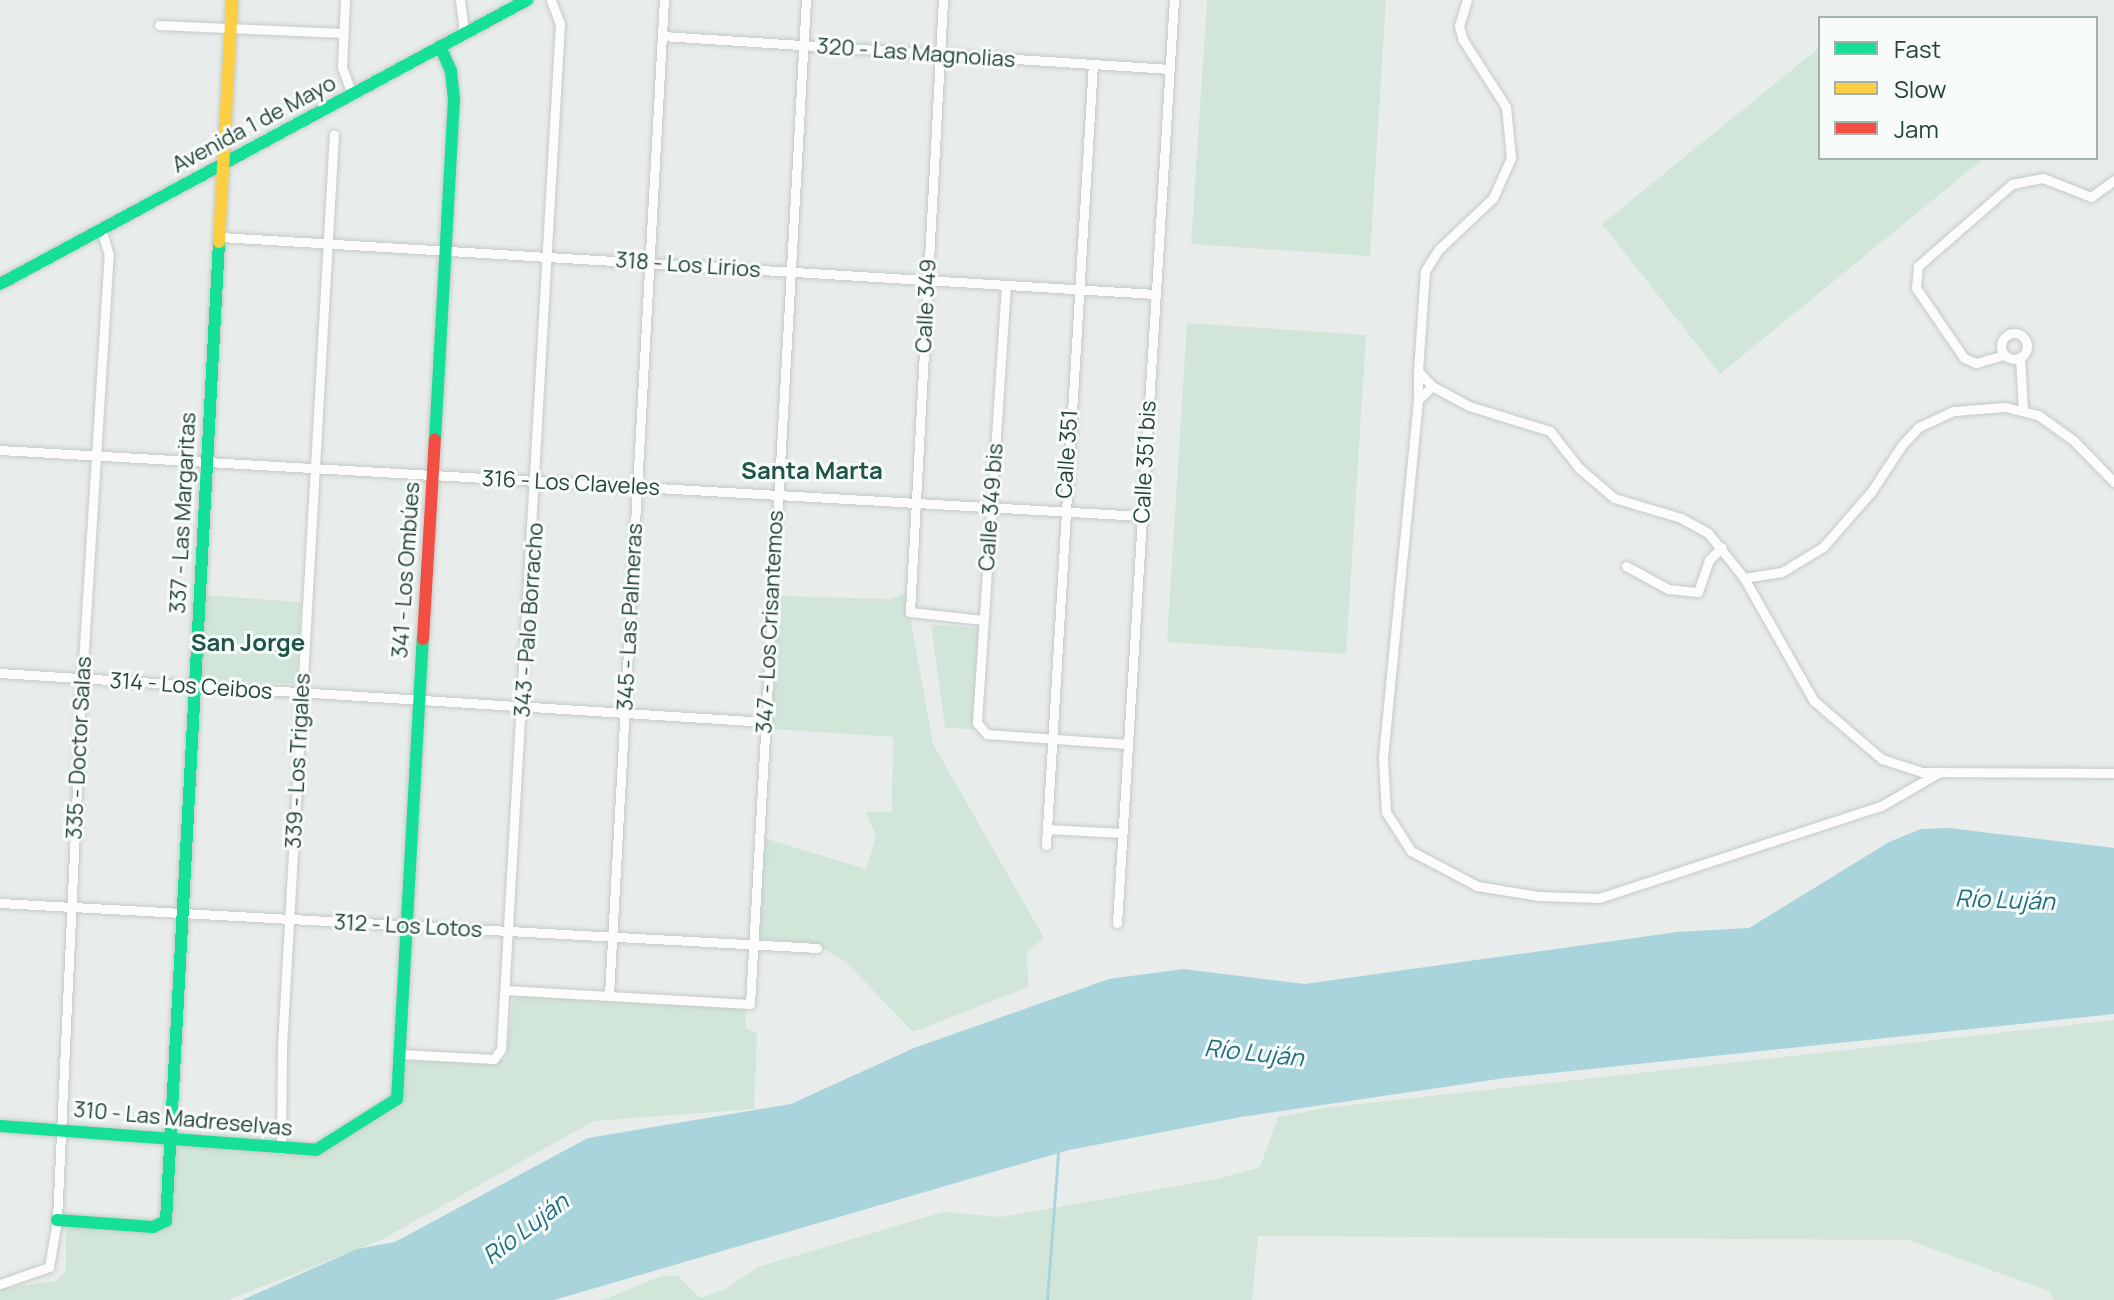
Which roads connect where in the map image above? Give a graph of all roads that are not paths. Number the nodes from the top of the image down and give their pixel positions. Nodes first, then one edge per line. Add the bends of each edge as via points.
1 (232, 0) edge
2 (345, 0) edge
3 (460, 0) edge
4 (527, 0) edge
5 (551, 0) edge
6 (664, 0) edge
7 (806, 0) edge
8 (943, 0) edge
9 (1174, 0) edge
10 (1467, 0) edge
11 (159, 25) dead end
12 (231, 29) junction
13 (343, 33) junction
14 (464, 34) junction
15 (662, 36) junction
16 (803, 45) junction
17 (440, 46) junction
18 (940, 54) junction
19 (1093, 64) junction
20 (1170, 69) junction
21 (352, 94) junction
22 (334, 134) dead end
23 (224, 163) junction
24 (2114, 180) edge
25 (101, 229) junction
26 (220, 237) junction
27 (329, 244) junction
28 (444, 250) junction
29 (547, 257) junction
30 (649, 263) junction
31 (790, 272) junction
32 (928, 280) junction
33 (0, 284) edge
34 (1006, 285) junction
35 (1079, 289) junction
36 (1155, 294) junction
37 (2004, 355) junction
38 (2020, 357) junction
39 (1418, 371) junction
40 (1432, 386) junction
41 (1418, 400) junction
42 (2023, 409) junction
43 (0, 450) edge
44 (97, 455) junction
45 (207, 462) junction
46 (314, 468) junction
47 (432, 475) junction
48 (537, 481) junction
49 (2114, 482) edge
50 (637, 487) junction
51 (777, 496) junction
52 (915, 503) junction
53 (991, 508) junction
54 (1063, 512) junction
55 (1142, 516) junction
56 (1722, 547) junction
57 (1626, 566) dead end
58 (1744, 578) junction
59 (983, 620) junction
60 (0, 673) edge
61 (82, 679) junction
62 (193, 686) junction
63 (301, 695) junction
64 (418, 701) junction
65 (523, 707) junction
66 (624, 712) junction
67 (765, 722) junction
68 (1051, 738) junction
69 (1126, 744) junction
70 (1940, 772) junction
71 (2114, 773) edge
72 (1047, 829) junction
73 (1122, 833) junction
74 (1046, 845) dead end
75 (0, 903) edge
76 (72, 906) junction
77 (182, 912) junction
78 (290, 919) junction
79 (1117, 923) dead end
80 (408, 926) junction
81 (510, 932) junction
82 (613, 938) junction
83 (753, 944) junction
84 (817, 948) dead end
85 (505, 990) junction
86 (609, 995) junction
87 (400, 1054) junction
88 (397, 1099) joint
89 (0, 1126) edge
90 (62, 1129) junction
91 (169, 1136) junction
92 (281, 1149) junction
93 (57, 1220) junction
94 (0, 1284) edge

1 - 12 street, 337 - Las Margaritas
2 - 13 street
3 - 14 street
4 - 14 street, Avenida 1 de Mayo
5 - 29 street, 343 - Palo Borracho via 560,24
6 - 15 street, 345 - Las Palmeras
7 - 16 street, 347 - Los Crisantemos
8 - 18 street, Calle 349
9 - 20 street, Calle 351 bis
10 - 39 street via 1459,26 1506,107 1511,158 1493,198 1439,249 1425,271
11 - 12 street
12 - 13 street
12 - 23 street, 337 - Las Margaritas
13 - 21 street via 342,67
14 - 17 street, Avenida 1 de Mayo
15 - 16 street, 320 - Las Magnolias
15 - 30 street, 345 - Las Palmeras
16 - 18 street, 320 - Las Magnolias
16 - 31 street, 347 - Los Crisantemos
17 - 21 street, Avenida 1 de Mayo
17 - 28 street, 341 - Los Ombúes via 454,91
18 - 19 street, 320 - Las Magnolias
18 - 32 street, Calle 349
19 - 20 street, 320 - Las Magnolias
19 - 35 street, Calle 351
20 - 36 street, Calle 351 bis
21 - 23 street, Avenida 1 de Mayo
22 - 27 street, 339 - Los Trigales
23 - 25 street, Avenida 1 de Mayo
23 - 26 street, 337 - Las Margaritas
24 - 37 street via 2091,197 2043,178 2012,184 1918,266 1916,288 1964,358 1976,363
25 - 33 street, Avenida 1 de Mayo
25 - 44 street, 335 - Doctor Salas via 109,255
26 - 27 street, 318 - Los Lirios
26 - 45 street, 337 - Las Margaritas
27 - 28 street, 318 - Los Lirios
27 - 46 street, 339 - Los Trigales
28 - 29 street, 318 - Los Lirios
28 - 47 street, 341 - Los Ombúes
29 - 30 street, 318 - Los Lirios
29 - 48 street, 343 - Palo Borracho
30 - 31 street, 318 - Los Lirios
30 - 50 street, 345 - Las Palmeras
31 - 32 street, 318 - Los Lirios
31 - 51 street, 347 - Los Crisantemos
32 - 34 street, 318 - Los Lirios
32 - 52 street, Calle 349
34 - 35 street, 318 - Los Lirios
34 - 53 street, Calle 349 bis
35 - 36 street, 318 - Los Lirios
35 - 54 street, Calle 351
36 - 55 street, Calle 351 bis
37 - 38 street
37 - 38 street via 2002,339 2017,333 2027,346
38 - 42 street
39 - 40 street
39 - 41 street
40 - 41 street
40 - 56 street via 1490,414 1550,431 1579,468 1614,498 1695,523
41 - 70 street via 1383,792 1396,831 1432,866 1497,890 1599,898 1881,806
42 - 49 street via 2055,424
42 - 58 street via 1975,407 1919,427 1823,547 1782,572
43 - 44 street, 316 - Los Claveles
44 - 45 street, 316 - Los Claveles
44 - 61 street, 335 - Doctor Salas
45 - 46 street, 316 - Los Claveles
45 - 62 street, 337 - Las Margaritas
46 - 47 street, 316 - Los Claveles
46 - 63 street, 339 - Los Trigales
47 - 48 street, 316 - Los Claveles
47 - 64 street, 341 - Los Ombúes
48 - 50 street, 316 - Los Claveles
48 - 65 street, 343 - Palo Borracho
50 - 51 street, 316 - Los Claveles
50 - 66 street, 345 - Las Palmeras
51 - 52 street, 316 - Los Claveles
51 - 67 street, 347 - Los Crisantemos
52 - 53 street, 316 - Los Claveles
52 - 59 street, Calle 349 via 910,612
53 - 54 street, 316 - Los Claveles
53 - 59 street, Calle 349 bis
54 - 55 street, 316 - Los Claveles
54 - 68 street, Calle 351
55 - 69 street, Calle 351 bis
56 - 57 street via 1709,560 1701,586 1690,593 1644,579
56 - 58 street
58 - 70 street via 1802,683 1839,727 1882,759
59 - 68 street, Calle 349 bis via 979,730
60 - 61 street, 314 - Los Ceibos
61 - 62 street, 314 - Los Ceibos
61 - 76 street, 335 - Doctor Salas
62 - 63 street, 314 - Los Ceibos
62 - 77 street, 337 - Las Margaritas
63 - 64 street, 314 - Los Ceibos
63 - 78 street, 339 - Los Trigales
64 - 65 street, 314 - Los Ceibos
64 - 80 street, 341 - Los Ombúes
65 - 66 street, 314 - Los Ceibos
65 - 81 street, 343 - Palo Borracho
66 - 67 street, 314 - Los Ceibos
66 - 82 street, 345 - Las Palmeras
67 - 83 street, 347 - Los Crisantemos
68 - 69 street
68 - 72 street, Calle 351
69 - 73 street, Calle 351 bis
70 - 71 street
72 - 73 street
72 - 74 street, Calle 351
73 - 79 street, Calle 351 bis
75 - 76 street, 312 - Los Lotos
76 - 77 street, 312 - Los Lotos
76 - 90 street, 335 - Doctor Salas
77 - 78 street, 312 - Los Lotos
77 - 91 street, 337 - Las Margaritas
78 - 80 street, 312 - Los Lotos
78 - 92 street, 339 - Los Trigales
80 - 81 street, 312 - Los Lotos
80 - 87 street, 341 - Los Ombúes
81 - 82 street, 312 - Los Lotos
81 - 85 street, 343 - Palo Borracho
82 - 83 street, 312 - Los Lotos
82 - 86 street, 345 - Las Palmeras
83 - 84 street, 312 - Los Lotos
83 - 86 street, 347 - Los Crisantemos via 750,1004
85 - 86 street
85 - 87 street, 343 - Palo Borracho via 501,1049 494,1059
87 - 88 street, 341 - Los Ombúes
88 - 92 street, 310 - Las Madreselvas via 316,1150
89 - 90 street, 310 - Las Madreselvas
90 - 91 street, 310 - Las Madreselvas
90 - 93 street, 335 - Doctor Salas
91 - 92 street, 310 - Las Madreselvas
91 - 93 street, 337 - Las Margaritas via 166,1221 153,1227
93 - 94 street, 335 - Doctor Salas via 49,1267

